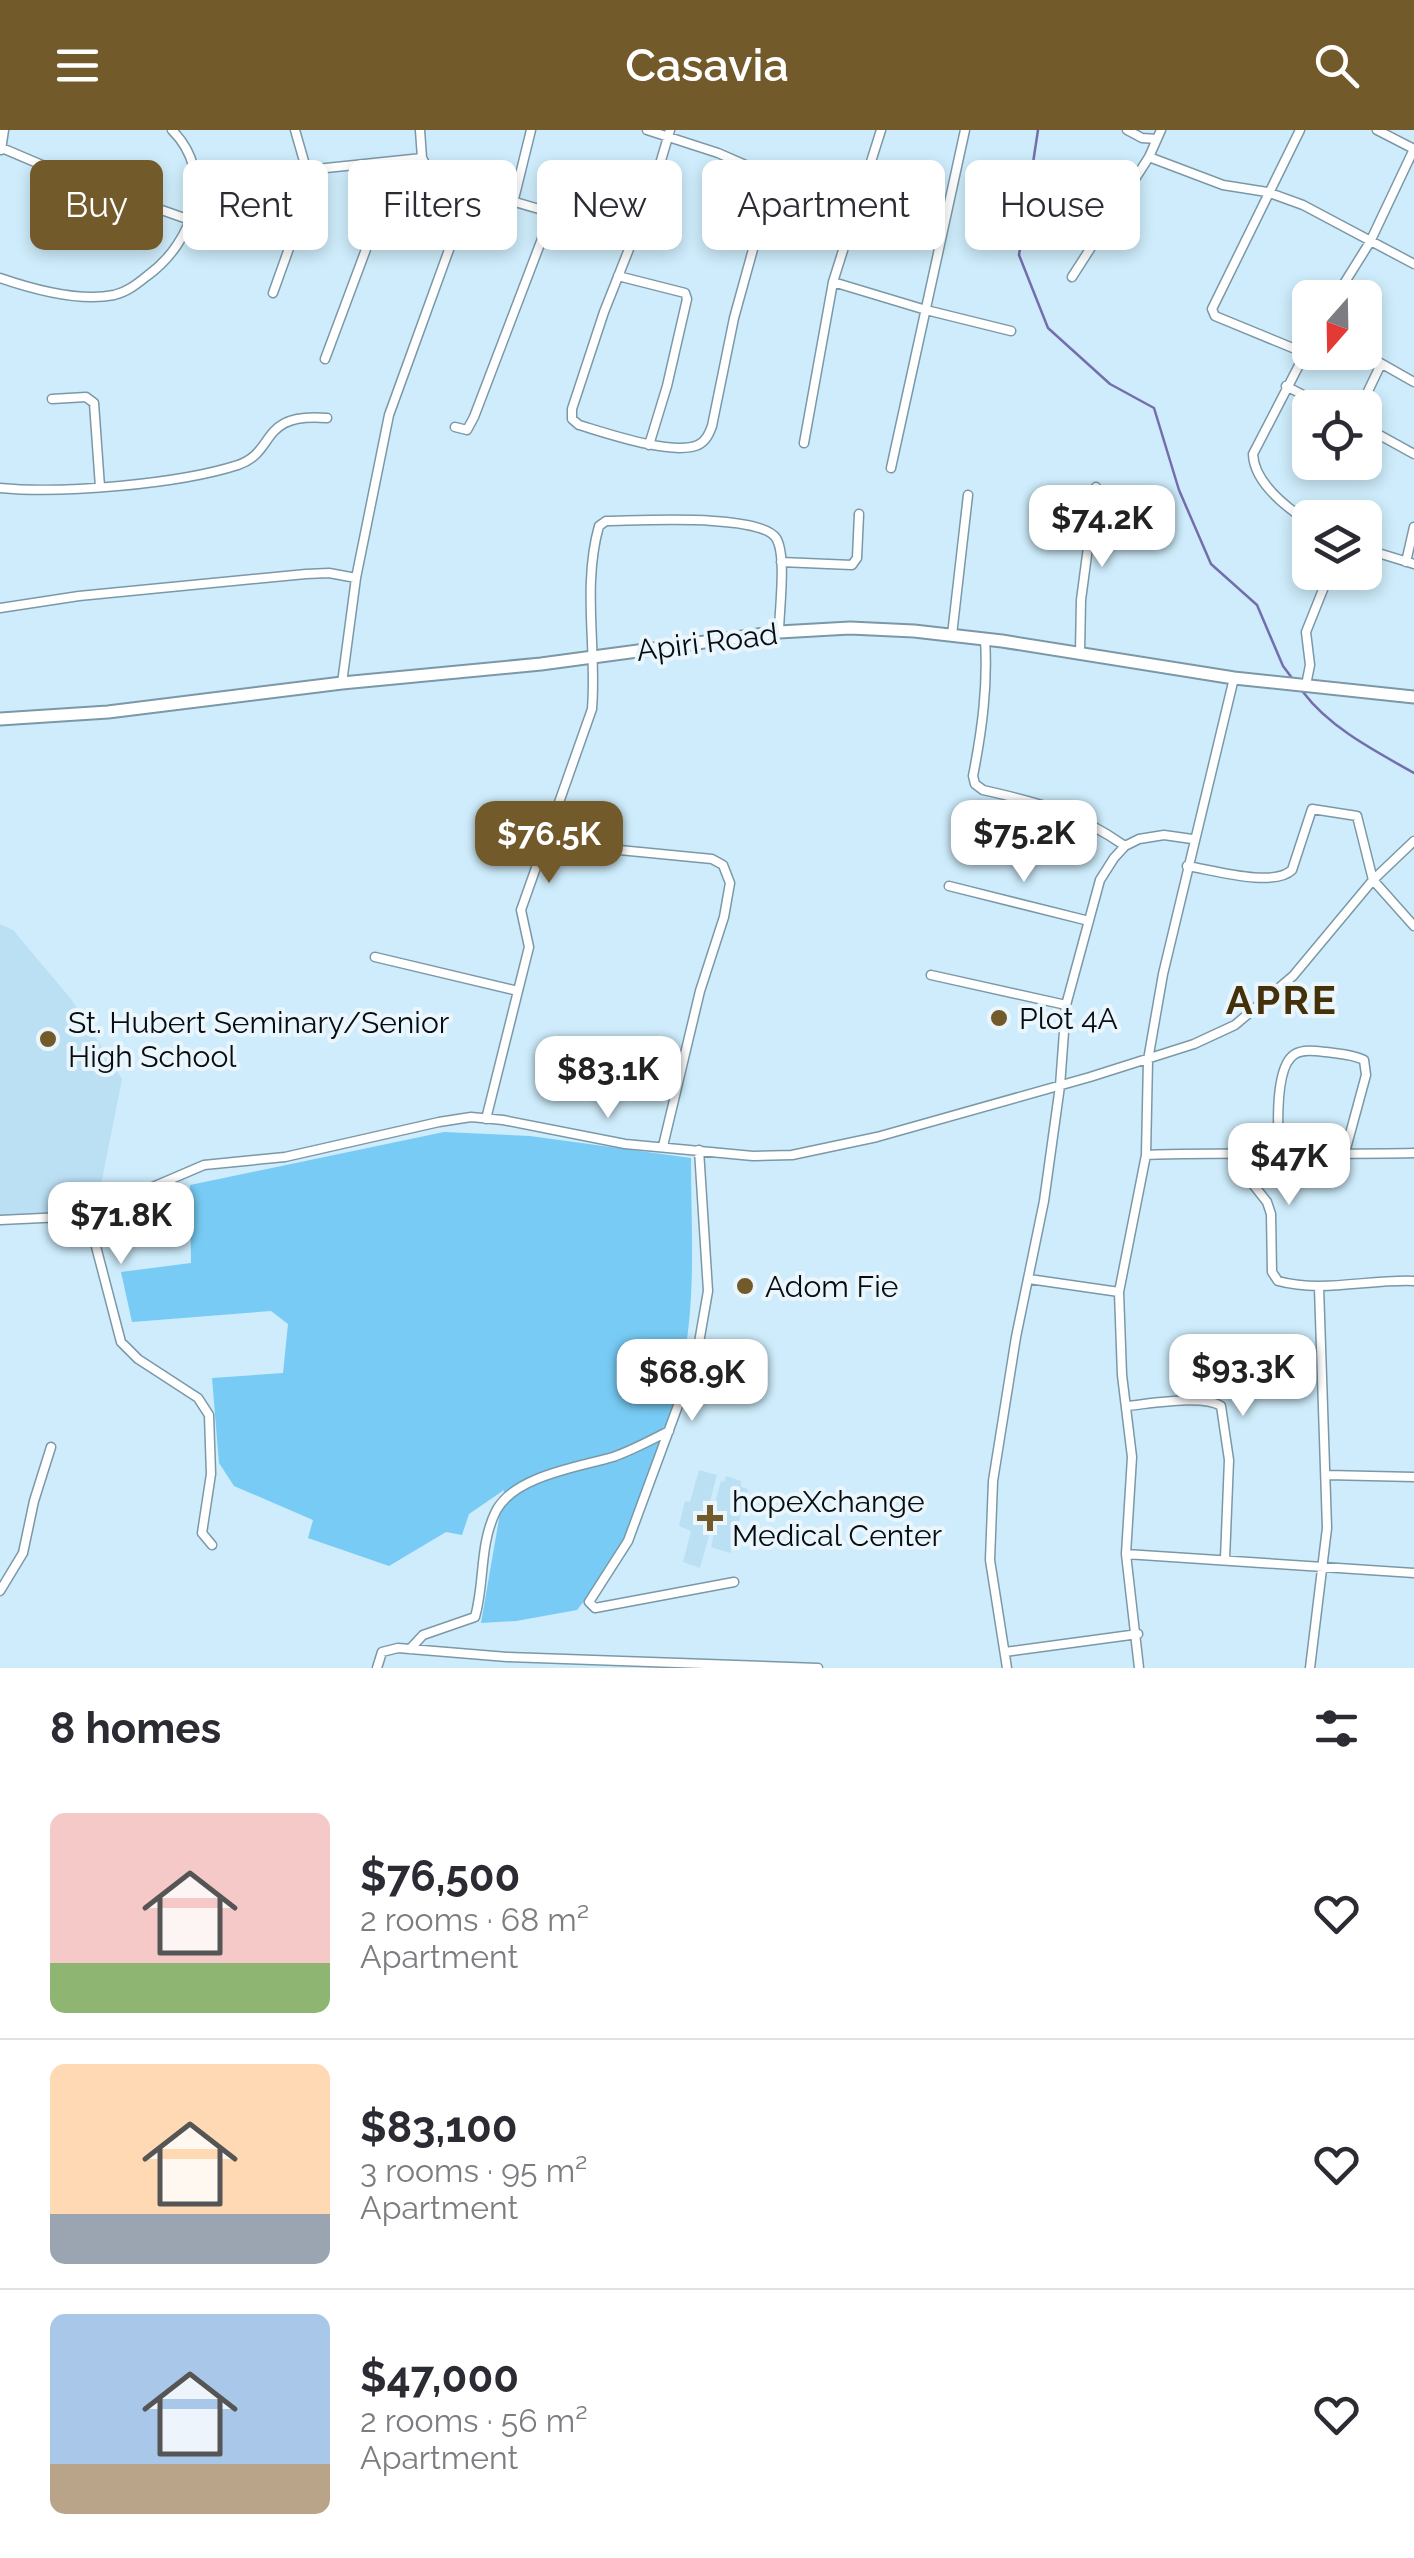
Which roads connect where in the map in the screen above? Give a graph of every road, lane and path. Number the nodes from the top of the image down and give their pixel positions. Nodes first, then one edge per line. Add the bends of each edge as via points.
1 (4, 130) edge
2 (192, 130) edge
3 (295, 130) edge
4 (420, 130) edge
5 (531, 130) edge
6 (647, 130) edge
7 (881, 130) edge
8 (965, 130) edge
9 (1126, 130) edge
10 (1300, 130) edge
11 (1377, 130) edge
12 (175, 133) edge
13 (669, 133) edge
14 (1159, 135) edge
15 (1, 150) edge
16 (1149, 157) junction
17 (422, 158) joint
18 (191, 160) edge
19 (304, 160) edge
20 (407, 160) edge
21 (660, 160) edge
22 (731, 160) edge
23 (871, 160) edge
24 (517, 187) edge
25 (1267, 192) junction
26 (183, 218) edge
27 (183, 238) edge
28 (1370, 242) junction
29 (289, 250) edge
30 (366, 250) edge
31 (448, 250) edge
32 (539, 250) edge
33 (629, 250) edge
34 (753, 250) edge
35 (843, 250) edge
36 (1414, 264) edge
37 (618, 276) junction
38 (1072, 277) dead end
39 (0, 278) edge
40 (1346, 280) edge
41 (833, 282) junction
42 (273, 293) dead end
43 (926, 310) junction
44 (1011, 331) dead end
45 (1292, 348) edge
46 (325, 359) dead end
47 (1382, 365) edge
48 (1295, 370) edge
49 (1414, 382) edge
50 (1286, 386) junction
51 (1294, 390) edge
52 (52, 400) dead end
53 (327, 418) dead end
54 (456, 427) dead end
55 (1382, 436) edge
56 (804, 443) dead end
57 (649, 445) junction
58 (1414, 454) edge
59 (891, 468) dead end
60 (100, 487) junction
61 (1096, 487) dead end
62 (0, 488) edge
63 (968, 495) dead end
64 (1292, 509) edge
65 (860, 514) dead end
66 (1414, 527) edge
67 (1382, 554) edge
68 (781, 562) junction
69 (1410, 563) edge
70 (356, 578) junction
71 (1323, 590) edge
72 (0, 608) edge
73 (778, 632) junction
74 (952, 635) junction
75 (985, 639) junction
76 (1080, 652) junction
77 (592, 656) junction
78 (1234, 678) junction
79 (342, 682) junction
80 (1306, 686) junction
81 (1414, 697) edge
82 (0, 720) edge
83 (546, 839) junction
84 (1192, 839) junction
85 (1414, 841) edge
86 (1126, 846) junction
87 (1187, 866) junction
88 (1373, 880) junction
89 (950, 886) dead end
90 (1089, 921) junction
91 (1414, 926) edge
92 (375, 957) dead end
93 (931, 975) dead end
94 (518, 991) junction
95 (1066, 1005) junction
96 (1148, 1060) junction
97 (1060, 1086) junction
98 (486, 1118) junction
99 (663, 1146) junction
100 (699, 1150) junction
101 (1250, 1151) junction
102 (1279, 1152) junction
103 (1414, 1152) edge
104 (1146, 1156) junction
105 (1344, 1156) junction
106 (85, 1216) junction
107 (0, 1220) edge
108 (1028, 1279) junction
109 (1414, 1281) edge
110 (1319, 1287) junction
111 (1120, 1292) junction
112 (1126, 1406) junction
113 (670, 1430) junction
114 (51, 1447) dead end
115 (1327, 1474) junction
116 (1414, 1477) edge
117 (212, 1545) dead end
118 (1126, 1554) junction
119 (1225, 1559) junction
120 (1322, 1566) junction
121 (1414, 1573) edge
122 (734, 1582) dead end
123 (0, 1591) edge
124 (1138, 1634) junction
125 (410, 1648) junction
126 (1005, 1652) junction
127 (635, 1665) edge
128 (378, 1668) edge
129 (818, 1668) edge
130 (1007, 1668) edge
131 (1139, 1668) edge
132 (1310, 1668) edge

1 - 15 street
2 - 12 street
3 - 19 street
4 - 17 street
5 - 24 street
6 - 13 street
7 - 23 street
8 - 43 street
9 - 14 street via 1142,138
10 - 25 street
11 - 28 street via 1414,148
12 - 18 street
13 - 21 street
13 - 22 street
14 - 16 street
15 - 26 street
16 - 25 street via 1223,185
16 - 38 street
17 - 20 street
25 - 28 street
25 - 45 street via 1214,313
27 - 39 street via 162,265 118,294 37,290
28 - 36 street
28 - 40 street
29 - 42 street
30 - 46 street
31 - 70 street via 388,415
32 - 54 street via 474,418 467,430
33 - 37 street
34 - 57 street via 706,439 694,447
35 - 41 street
37 - 57 street via 687,298
37 - 57 street via 572,419
41 - 43 street
41 - 56 street
43 - 44 street
43 - 59 street
47 - 49 street
48 - 50 street
50 - 51 street
50 - 64 street via 1253,464
52 - 60 street via 94,402
53 - 60 street via 303,417 274,428 242,464
55 - 58 street
60 - 62 street
61 - 76 street via 1080,600
63 - 74 street
65 - 68 street via 852,566
66 - 69 street
67 - 69 street
68 - 73 street
68 - 77 street via 775,537 736,522 606,521 596,535
70 - 72 street via 306,574
70 - 79 street
71 - 80 street via 1306,632
73 - 74 street, Apiri Road via 850,628
73 - 77 street, Apiri Road
74 - 75 street, Apiri Road
75 - 76 street, Apiri Road
75 - 86 street via 975,784 1088,820
76 - 78 street, Apiri Road
77 - 79 street, Apiri Road
77 - 83 street via 592,710
78 - 80 street, Apiri Road
78 - 84 street
79 - 82 street, Apiri Road
80 - 81 street, Apiri Road
83 - 94 street via 521,910 529,946
83 - 99 street via 724,865 730,882 724,917
84 - 86 street via 1164,835
84 - 87 street
85 - 88 street
86 - 90 street via 1100,880
87 - 88 street via 1286,876 1308,814 1321,810 1357,816
87 - 96 street
88 - 91 street
88 - 96 street via 1264,1002 1234,1025
89 - 90 street
90 - 95 street
92 - 94 street
93 - 95 street
94 - 98 street
95 - 97 street
96 - 97 street
96 - 104 street
97 - 100 street via 792,1155
97 - 108 street
98 - 99 street
98 - 106 street via 204,1165
99 - 100 street
100 - 113 street via 705,1314
101 - 102 street
101 - 104 street
101 - 110 street via 1252,1183 1271,1214 1272,1272 1278,1281
102 - 105 street
102 - 105 street via 1278,1102 1286,1068 1297,1052 1312,1050 1364,1060 1366,1075
103 - 105 street
104 - 111 street
106 - 107 street
106 - 117 street via 122,1342 198,1398 209,1414 211,1474 202,1534
108 - 111 street
108 - 126 street via 990,1519
109 - 110 street
110 - 115 street
111 - 112 street
112 - 118 street via 1132,1457
112 - 119 street via 1221,1406 1229,1460
113 - 122 street via 628,1541 590,1606
113 - 125 street via 612,1457 544,1476 502,1503 480,1564 475,1617 423,1635
114 - 123 street via 23,1553
115 - 116 street
115 - 120 street
118 - 119 street
118 - 124 street
119 - 120 street
120 - 121 street
120 - 132 street
124 - 126 street
124 - 131 street
125 - 127 street
125 - 128 street via 382,1652
126 - 130 street
127 - 129 street

